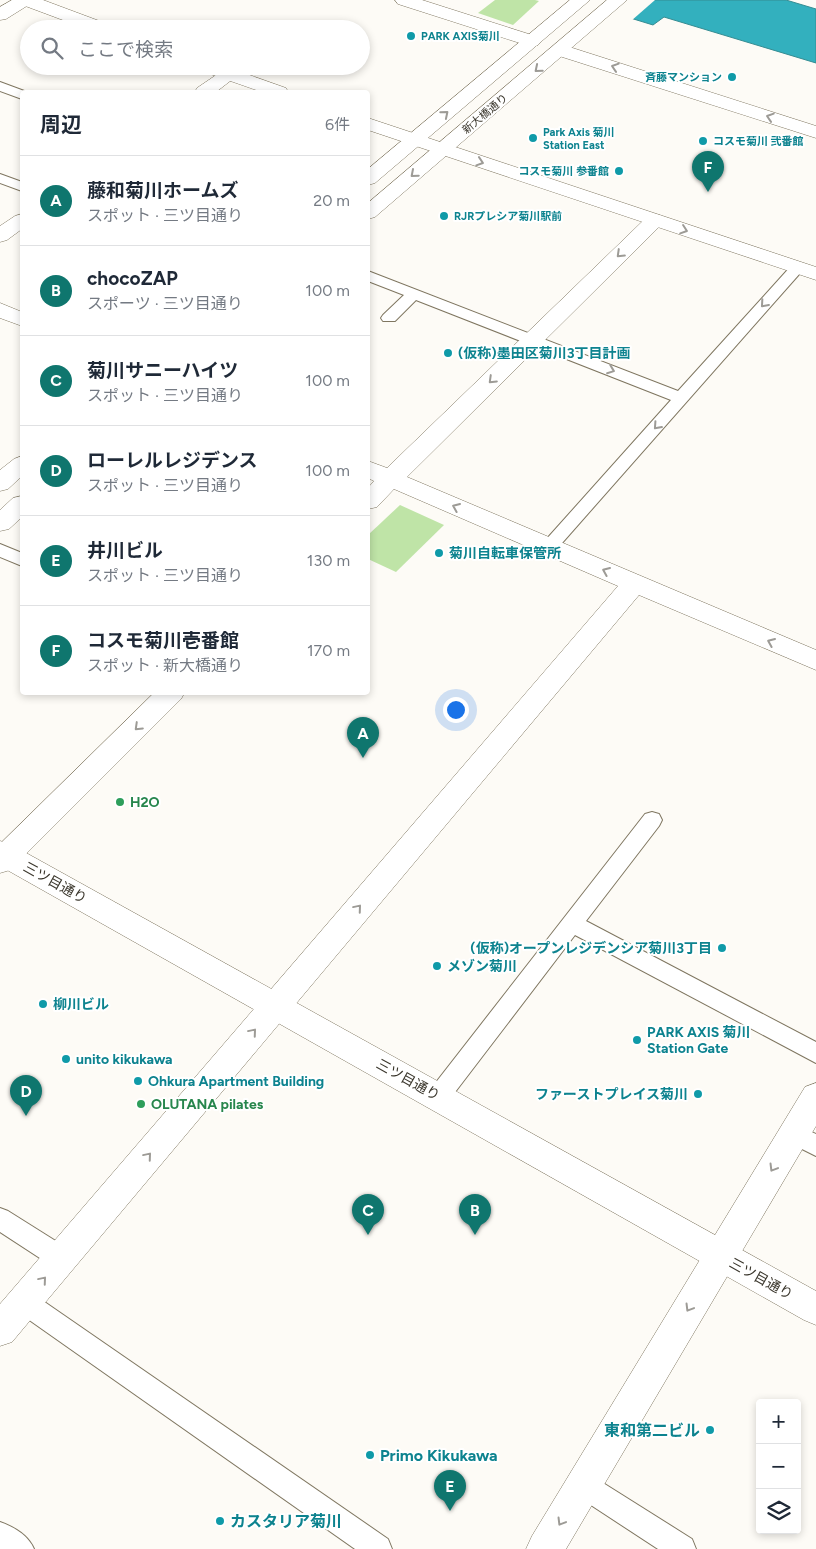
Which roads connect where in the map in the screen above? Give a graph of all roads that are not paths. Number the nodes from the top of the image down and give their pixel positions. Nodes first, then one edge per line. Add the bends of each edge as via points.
1 (25, 0) edge
2 (404, 0) edge
3 (618, 0) edge
4 (577, 3) edge
5 (0, 14) edge
6 (79, 20) edge
7 (532, 41) junction
8 (560, 50) junction
9 (229, 75) joint
10 (0, 86) edge
11 (207, 90) edge
12 (273, 90) edge
13 (20, 94) edge
14 (370, 125) edge
15 (816, 132) edge
16 (414, 141) junction
17 (442, 150) junction
18 (370, 177) edge
19 (0, 178) edge
20 (20, 186) edge
21 (370, 211) edge
22 (655, 220) junction
23 (20, 221) edge
24 (0, 236) edge
25 (796, 268) junction
26 (816, 274) edge
27 (370, 277) edge
28 (414, 294) junction
29 (0, 310) edge
30 (389, 318) dead end
31 (20, 319) edge
32 (532, 340) junction
33 (681, 398) junction
34 (20, 466) edge
35 (370, 470) edge
36 (390, 479) junction
37 (0, 483) edge
38 (370, 499) edge
39 (20, 506) edge
40 (0, 523) edge
41 (549, 547) junction
42 (0, 550) edge
43 (20, 559) edge
44 (635, 583) junction
45 (816, 661) edge
46 (169, 695) edge
47 (652, 820) dead end
48 (2, 856) edge
49 (573, 924) junction
50 (275, 1006) junction
51 (816, 1052) edge
52 (816, 1096) edge
53 (438, 1097) junction
54 (805, 1140) edge
55 (0, 1219) edge
56 (720, 1255) junction
57 (61, 1258) junction
58 (24, 1302) junction
59 (816, 1309) edge
60 (0, 1330) edge
61 (583, 1486) junction
62 (0, 1535) edge
63 (20, 1549) edge
64 (378, 1549) edge
65 (545, 1549) edge
66 (682, 1549) edge

1 - 5 street
1 - 6 street
2 - 7 street
3 - 8 street, 新大橋通り
4 - 7 street, 新大橋通り
16 -> 7 street, 新大橋通り
15 -> 8 street
8 -> 17 street, 新大橋通り
9 - 11 street
9 - 12 street
10 - 13 lane
14 - 16 street
16 - 17 street
16 - 18 street, 新大橋通り
17 -> 21 street, 新大橋通り
17 -> 22 street
19 - 20 lane
22 -> 25 street
22 -> 32 street
23 - 24 street
25 - 26 street
25 -> 33 lane
27 - 28 lane
28 - 30 lane
28 - 32 lane
29 - 31 street
32 -> 33 lane
32 -> 36 street
33 -> 41 lane
34 - 37 street
35 - 36 street
36 - 38 street
41 -> 36 street
39 - 40 street
44 -> 41 street
42 - 43 lane
45 -> 44 street
50 -> 44 street
46 -> 48 street
47 - 49 lane
48 - 50 street, 三ツ目通り
49 - 51 lane
49 - 53 lane
50 - 53 street, 三ツ目通り
57 -> 50 street
52 - 54 street
53 - 56 street, 三ツ目通り
54 -> 56 street
55 - 57 lane
56 - 59 street, 三ツ目通り
56 -> 61 street
58 -> 57 street
58 - 60 street
58 - 64 lane
61 -> 65 street
61 - 66 lane
62 - 63 lane

